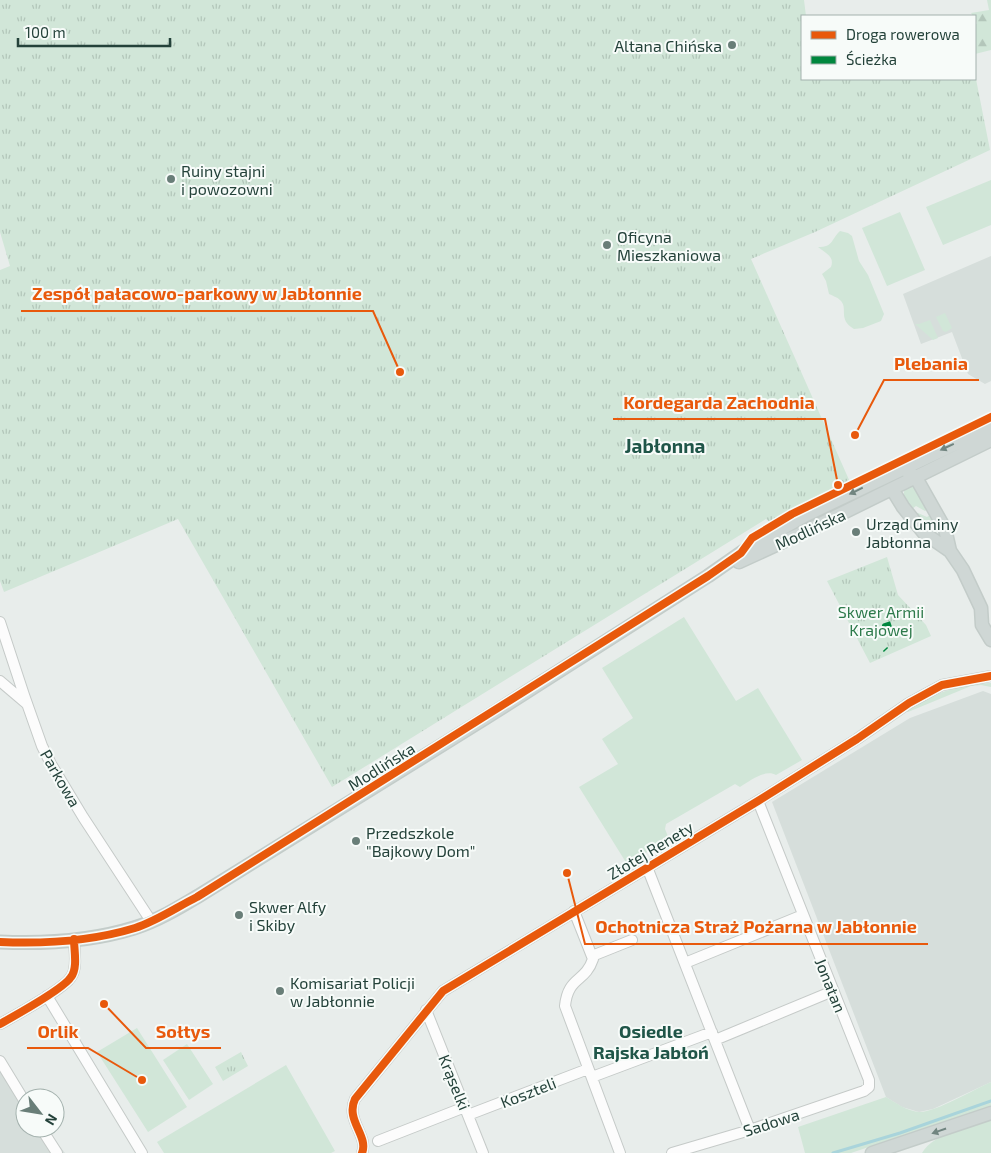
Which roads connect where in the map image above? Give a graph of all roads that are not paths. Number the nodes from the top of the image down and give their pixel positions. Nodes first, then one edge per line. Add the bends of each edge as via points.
1 (991, 427) edge
2 (991, 440) edge
3 (900, 470) junction
4 (915, 476) junction
5 (892, 489) junction
6 (950, 551) junction
7 (708, 576) junction
8 (981, 608) junction
9 (991, 618) edge
10 (0, 622) edge
11 (991, 640) edge
12 (991, 676) edge
13 (0, 681) edge
14 (28, 705) junction
15 (758, 801) junction
16 (647, 867) junction
17 (574, 911) junction
18 (803, 915) junction
19 (152, 921) junction
20 (74, 939) junction
21 (632, 940) dead end
22 (0, 942) edge
23 (592, 956) junction
24 (685, 963) junction
25 (833, 991) junction
26 (47, 996) junction
27 (426, 1010) junction
28 (0, 1024) edge
29 (714, 1036) junction
30 (0, 1062) edge
31 (590, 1073) junction
32 (869, 1087) joint
33 (16, 1088) edge
34 (466, 1111) junction
35 (991, 1113) edge
36 (750, 1130) junction
37 (47, 1138) edge
38 (378, 1141) dead end
39 (57, 1153) edge
40 (142, 1153) edge
41 (362, 1153) edge
42 (483, 1153) edge
43 (620, 1153) edge
44 (672, 1153) edge
45 (872, 1153) edge

1 -> 3 main road, Modlińska
2 - 4 main road, Modlińska
3 - 4 main road
3 - 5 main road
3 -> 7 main road, Modlińska via 806,515 751,546
4 - 5 main road, Modlińska
4 - 6 main road via 945,529
5 - 6 main road via 924,533
5 - 7 main road, Modlińska
6 - 8 main road
7 - 19 main road, Modlińska via 200,895
8 - 9 main road
8 - 11 main road via 982,625
10 - 14 street, Parkowa
12 - 15 street, Złotej Renety via 942,686 909,702
13 - 14 street
14 - 19 street, Parkowa via 51,764
15 - 16 street, Złotej Renety
15 - 18 street, Jonatan
16 - 17 street, Złotej Renety
16 - 24 street
17 - 23 street
17 - 27 street, Złotej Renety via 443,991
18 - 24 street
18 - 25 street, Jonatan
19 - 20 main road, Modlińska via 131,929
20 - 22 main road, Modlińska
20 - 26 street via 71,978
21 - 23 street
23 - 31 street via 590,968 566,994 565,1006
24 - 29 street
25 - 29 street, Koszteli
25 - 32 street, Jonatan
26 - 28 street
26 - 40 street
27 - 34 street, Krąselki
27 - 41 street, Złotej Renety via 352,1105 352,1115 364,1144
29 - 31 street, Koszteli
29 - 36 street
30 - 33 street
31 - 34 street, Koszteli
31 - 43 street
32 - 36 street, Sadowa
34 - 38 street, Koszteli
34 - 42 street, Krąselki
35 -> 45 main road
36 - 44 street, Sadowa
37 - 39 street

